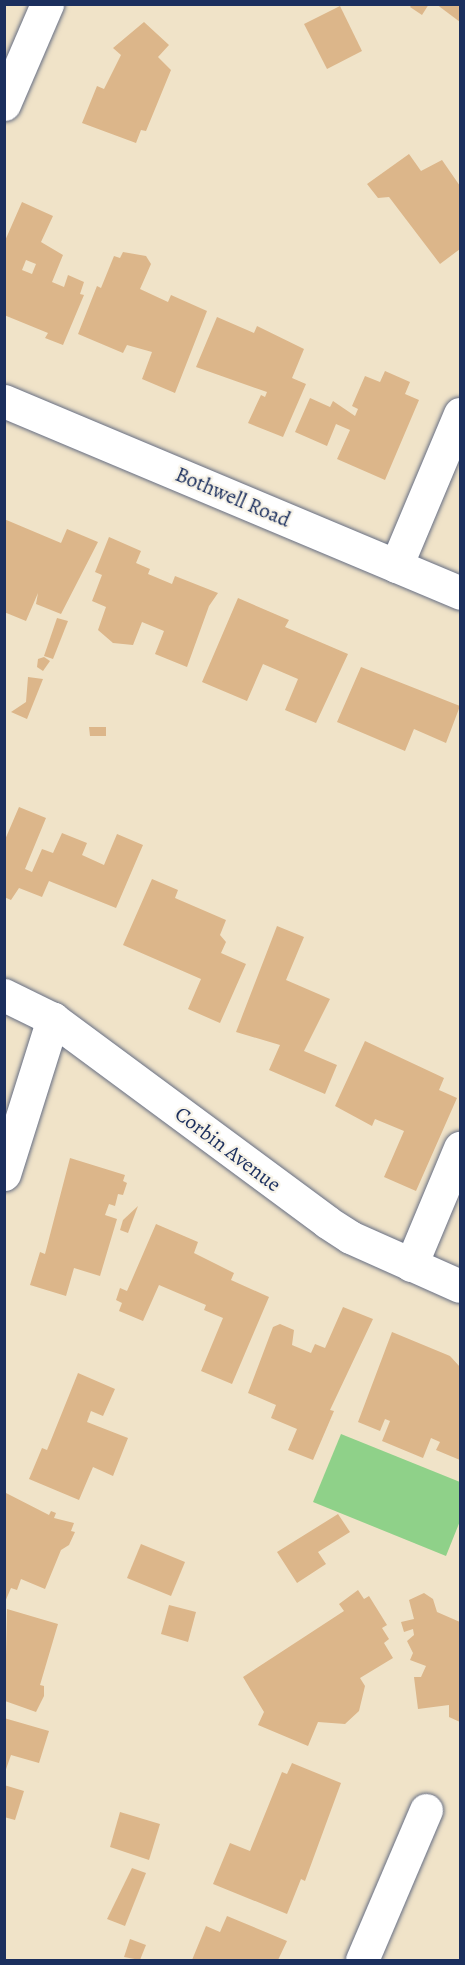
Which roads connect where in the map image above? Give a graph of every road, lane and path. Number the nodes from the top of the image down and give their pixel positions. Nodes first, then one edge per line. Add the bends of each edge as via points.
1 (47, 4) edge
2 (4, 104) edge
3 (4, 401) edge
4 (460, 414) edge
5 (396, 566) junction
6 (460, 593) edge
7 (4, 995) edge
8 (53, 1018) junction
9 (460, 1148) edge
10 (4, 1174) edge
11 (411, 1265) junction
12 (460, 1286) edge
13 (426, 1810) dead end
14 (362, 1960) edge

1 - 2 street
3 - 5 street, Bothwell Road
4 - 5 street
5 - 6 street, Bothwell Road
7 - 8 street, Corbin Avenue
8 - 10 street
8 - 11 street, Corbin Avenue via 327,1222
9 - 11 street
11 - 12 street, Corbin Avenue
13 - 14 street

